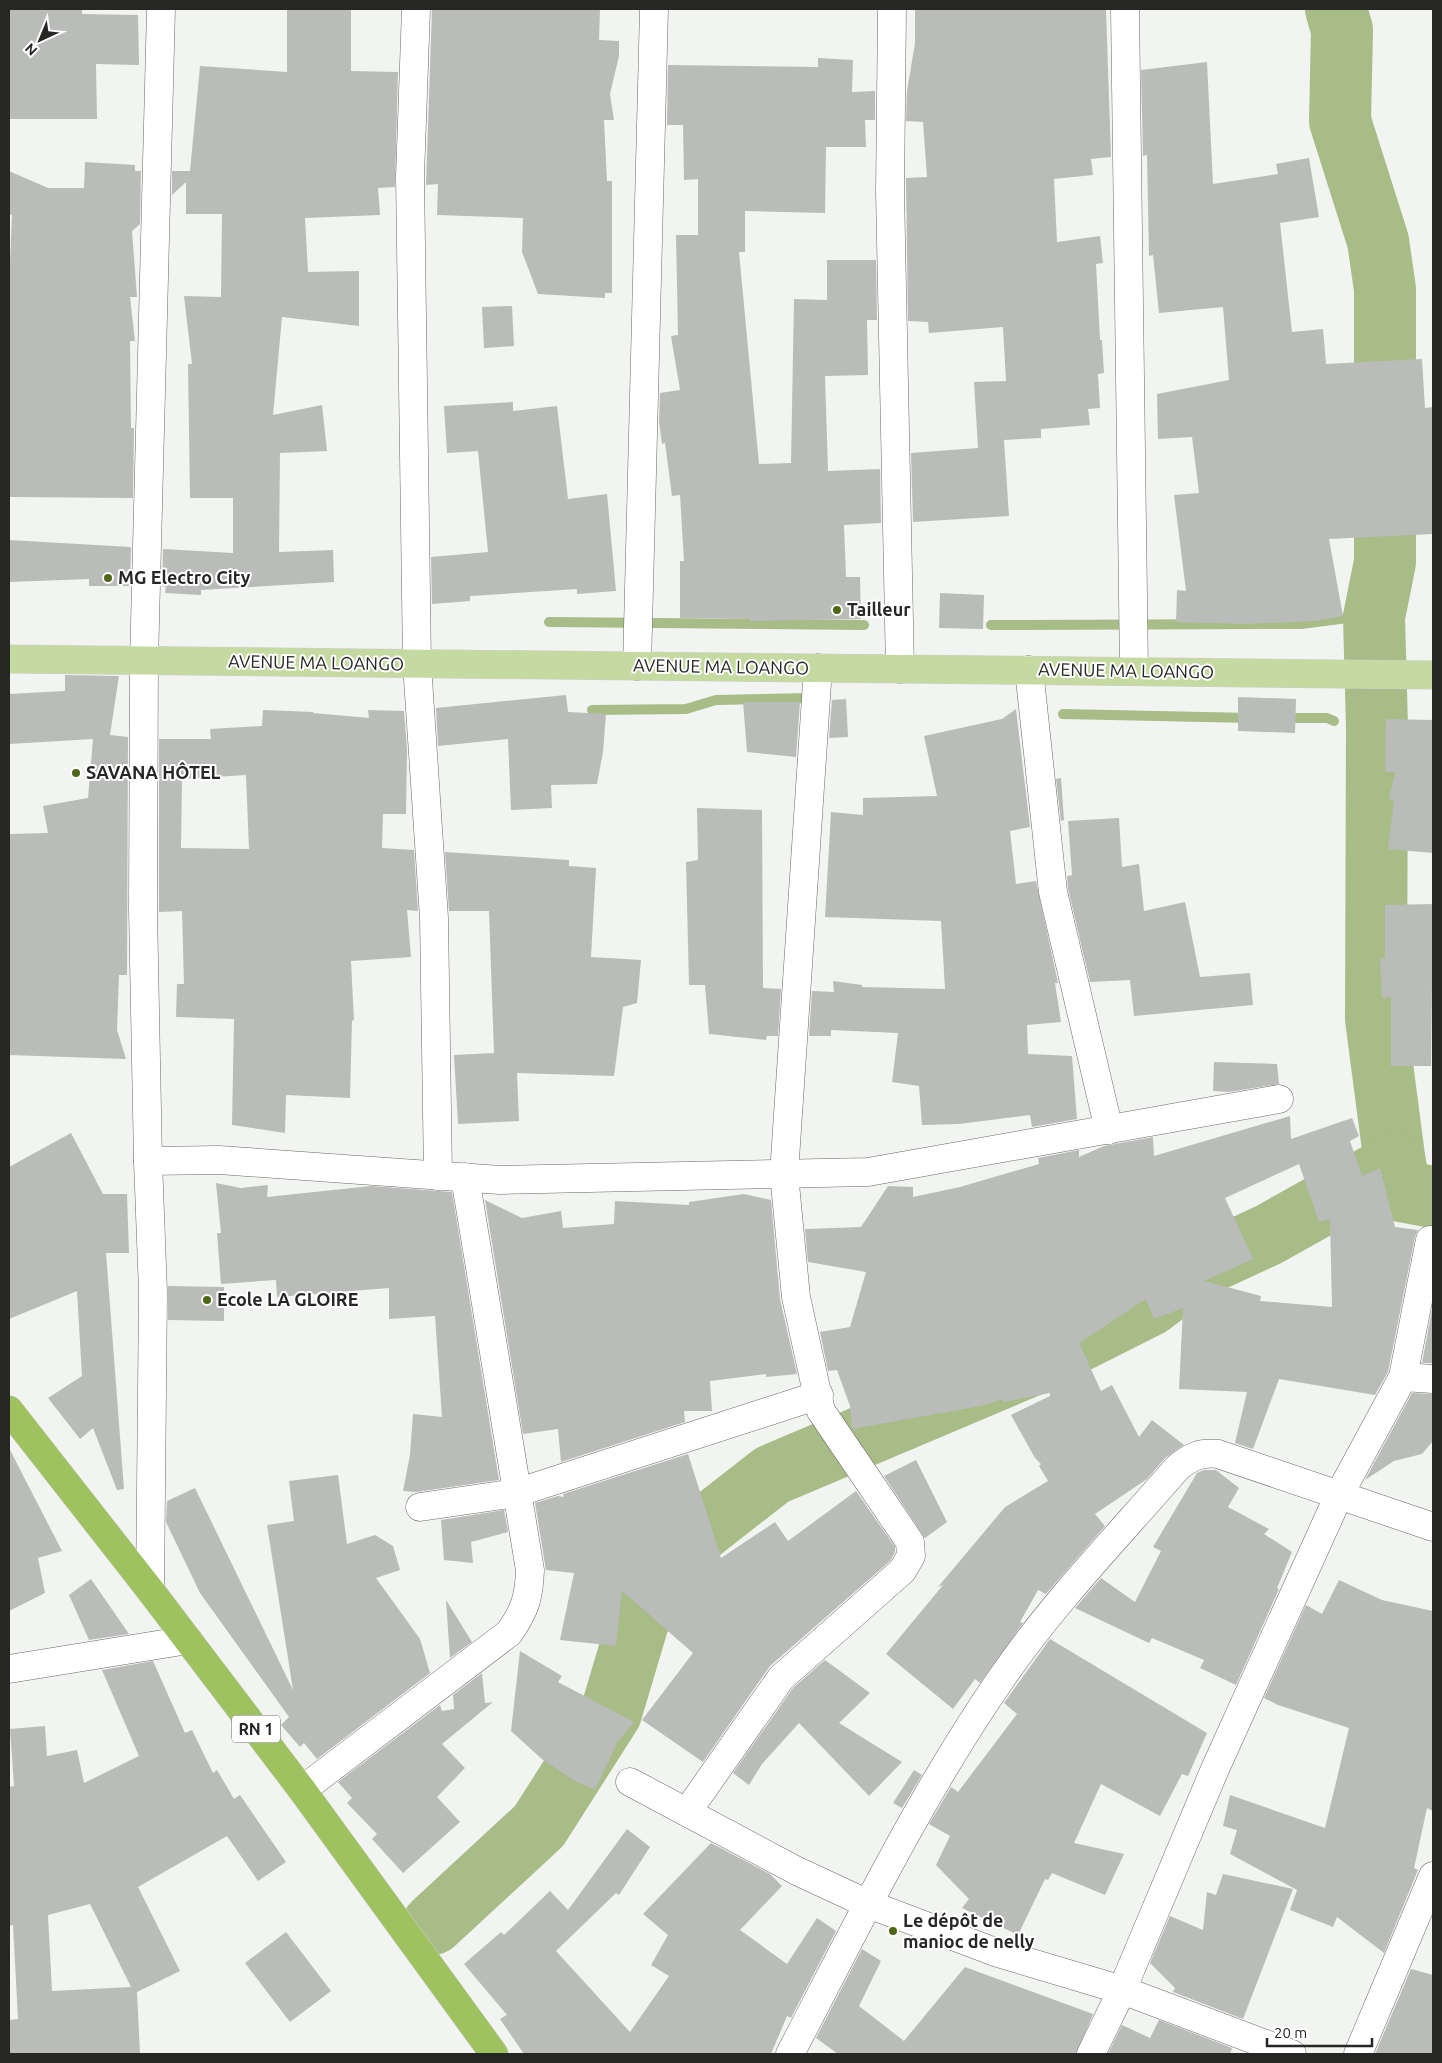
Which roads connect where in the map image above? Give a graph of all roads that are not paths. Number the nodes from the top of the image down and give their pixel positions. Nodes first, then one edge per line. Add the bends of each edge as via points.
1 (161, 9) edge
2 (416, 9) edge
3 (654, 9) edge
4 (892, 9) edge
5 (1125, 9) edge
6 (9, 659) edge
7 (144, 661) junction
8 (417, 664) junction
9 (638, 666) junction
10 (818, 668) junction
11 (900, 669) junction
12 (1029, 670) junction
13 (1134, 672) junction
14 (1433, 675) edge
15 (1279, 1099) dead end
16 (1109, 1130) junction
17 (148, 1161) junction
18 (784, 1174) junction
19 (438, 1176) junction
20 (465, 1177) junction
21 (1430, 1240) dead end
22 (1403, 1377) junction
23 (1433, 1379) edge
24 (819, 1395) junction
25 (9, 1410) edge
26 (516, 1493) junction
27 (1339, 1495) junction
28 (420, 1507) dead end
29 (1433, 1527) edge
30 (150, 1590) junction
31 (188, 1640) junction
32 (9, 1669) edge
33 (630, 1782) dead end
34 (302, 1790) junction
35 (687, 1812) junction
36 (1433, 1876) edge
37 (868, 1904) junction
38 (1122, 1990) junction
39 (494, 2054) edge
40 (790, 2054) edge
41 (1091, 2054) edge
42 (1292, 2054) edge
43 (1358, 2054) edge

1 - 7 street
2 - 8 street via 410,176
3 - 9 street
4 - 11 street via 890,202
5 - 13 street
6 - 7 main road, AVENUE MA LOANGO
7 - 8 main road, AVENUE MA LOANGO
7 - 17 street via 143,910
8 - 9 main road, AVENUE MA LOANGO
8 - 19 street via 434,918
9 - 10 main road, AVENUE MA LOANGO
10 - 11 main road, AVENUE MA LOANGO
10 - 18 street
11 - 12 main road, AVENUE MA LOANGO
12 - 13 main road, AVENUE MA LOANGO
12 - 16 street via 1053,892
13 - 14 main road, AVENUE MA LOANGO
15 - 16 street
16 - 18 street via 868,1172
17 - 19 street via 219,1160
17 - 30 street via 153,1292
18 - 20 street via 500,1180
18 - 24 street via 796,1297
19 - 20 street
20 - 26 street
21 - 22 street
22 - 23 street
22 - 27 street
24 - 26 street
24 - 35 street via 822,1411 910,1542 911,1556 902,1571 782,1678
25 - 30 highway, RN 1
26 - 28 street
26 - 34 street via 530,1570 529,1590 524,1612 509,1633
27 - 29 street
27 - 37 street via 1218,1454 1206,1452 1193,1456 1178,1467 1041,1626 1004,1674 960,1741
27 - 38 street via 1215,1768
30 - 31 highway, RN 1
31 - 32 street
31 - 34 highway, RN 1
33 - 35 street
34 - 39 highway, RN 1
35 - 37 street
36 - 43 street
37 - 38 street via 996,1952
37 - 40 street
38 - 41 street
38 - 42 street

